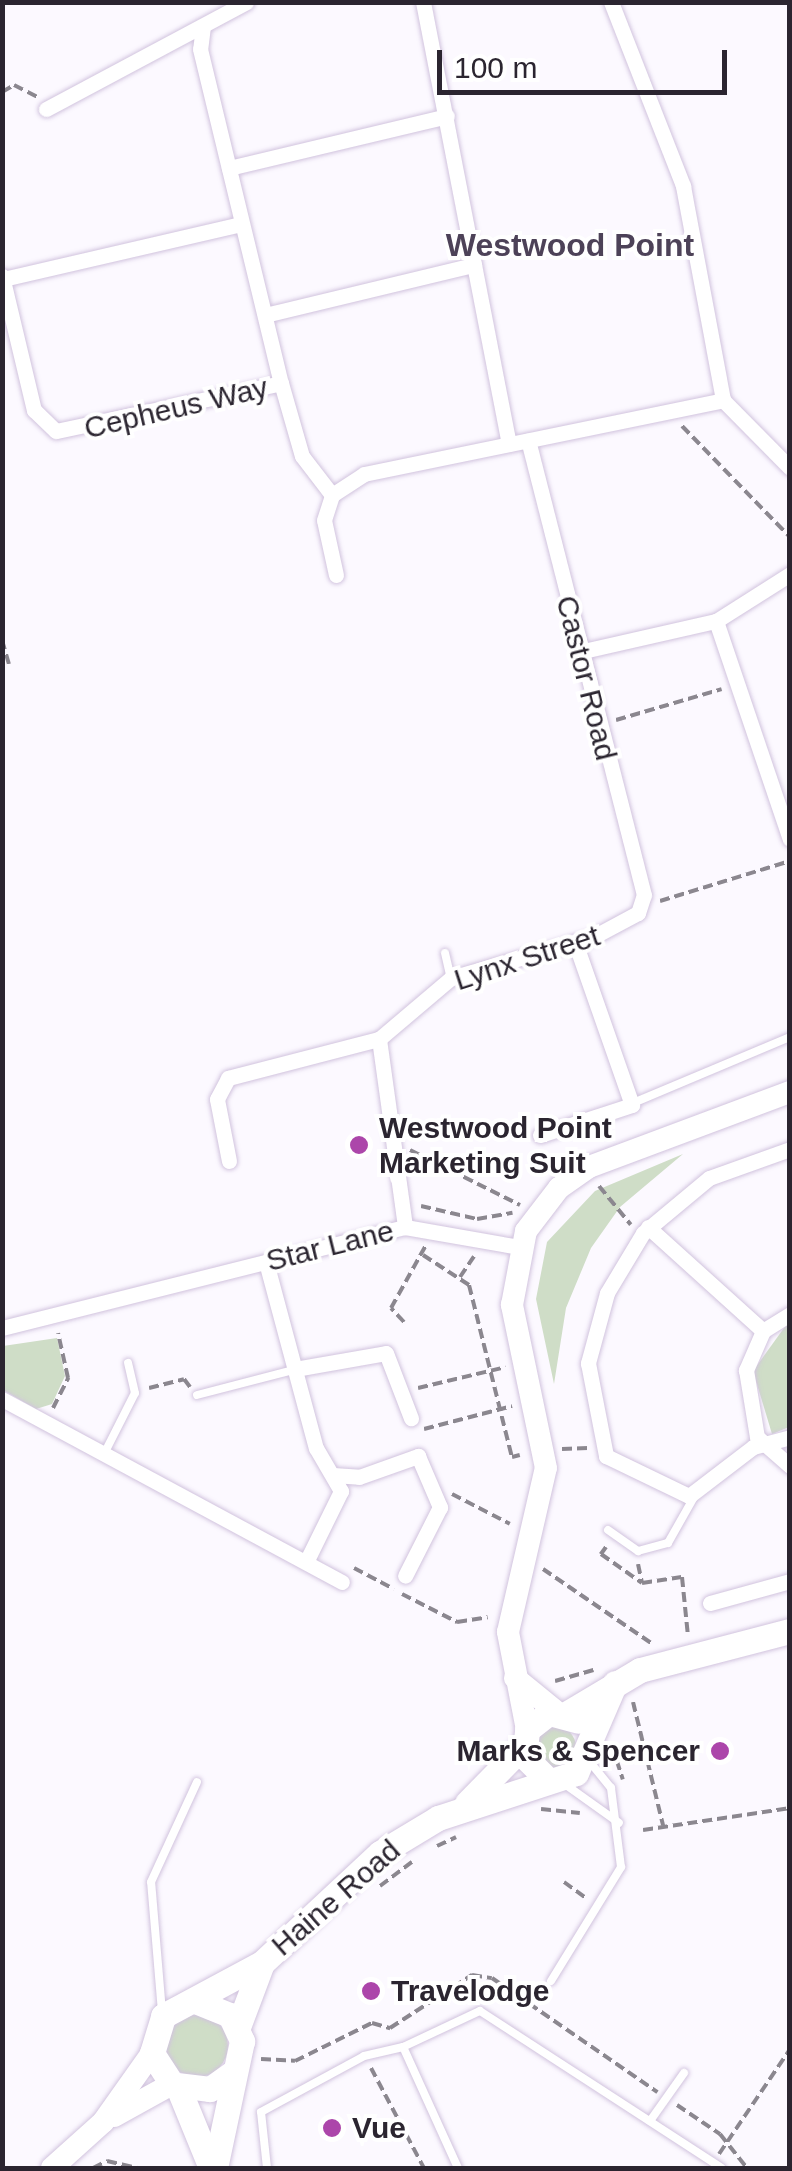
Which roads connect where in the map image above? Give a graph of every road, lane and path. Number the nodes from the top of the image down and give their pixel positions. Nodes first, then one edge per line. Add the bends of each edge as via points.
1 (246, 2) edge
2 (424, 2) edge
3 (610, 2) edge
4 (203, 26) junction
5 (2, 92) edge
6 (46, 109) joint
7 (447, 116) junction
8 (229, 168) junction
9 (241, 224) junction
10 (474, 265) junction
11 (3, 278) edge
12 (265, 314) junction
13 (281, 382) junction
14 (723, 400) junction
15 (672, 410) junction
16 (528, 441) junction
17 (509, 444) junction
18 (790, 468) edge
19 (332, 495) junction
20 (790, 537) edge
21 (790, 574) edge
22 (336, 575) dead end
23 (716, 621) junction
24 (2, 640) edge
25 (578, 652) junction
26 (8, 664) dead end
27 (737, 685) junction
28 (597, 725) junction
29 (790, 839) edge
30 (790, 861) edge
31 (640, 908) junction
32 (575, 942) junction
33 (445, 953) dead end
34 (451, 978) junction
35 (790, 1038) edge
36 (379, 1039) junction
37 (790, 1092) edge
38 (632, 1104) junction
39 (540, 1135) dead end
40 (790, 1149) edge
41 (402, 1151) junction
42 (229, 1161) dead end
43 (410, 1164) dead end
44 (598, 1183) dead end
45 (413, 1192) dead end
46 (520, 1204) dead end
47 (497, 1220) dead end
48 (646, 1230) junction
49 (408, 1234) junction
50 (427, 1241) junction
51 (440, 1242) dead end
52 (465, 1246) dead end
53 (520, 1247) junction
54 (477, 1250) junction
55 (423, 1255) junction
56 (484, 1255) dead end
57 (266, 1262) junction
58 (460, 1277) junction
59 (790, 1314) edge
60 (492, 1318) dead end
61 (404, 1322) dead end
62 (478, 1323) junction
63 (2, 1328) edge
64 (763, 1331) junction
65 (58, 1333) dead end
66 (506, 1350) dead end
67 (128, 1363) dead end
68 (511, 1365) junction
69 (295, 1369) junction
70 (490, 1371) junction
71 (514, 1379) dead end
72 (135, 1392) junction
73 (404, 1392) junction
74 (518, 1392) dead end
75 (197, 1395) joint
76 (2, 1399) edge
77 (521, 1404) junction
78 (53, 1408) dead end
79 (500, 1409) junction
80 (524, 1416) dead end
81 (417, 1424) junction
82 (790, 1437) edge
83 (528, 1441) dead end
84 (766, 1445) junction
85 (602, 1447) junction
86 (562, 1449) dead end
87 (104, 1454) junction
88 (418, 1456) junction
89 (512, 1457) dead end
90 (790, 1466) edge
91 (529, 1471) dead end
92 (334, 1475) junction
93 (433, 1491) junction
94 (696, 1494) junction
95 (519, 1529) dead end
96 (611, 1532) joint
97 (638, 1550) junction
98 (547, 1555) dead end
99 (306, 1562) junction
100 (543, 1570) junction
101 (405, 1576) dead end
102 (790, 1581) edge
103 (342, 1582) dead end
104 (539, 1582) dead end
105 (642, 1583) junction
106 (710, 1602) dead end
107 (495, 1608) dead end
108 (481, 1622) dead end
109 (790, 1631) edge
110 (689, 1640) dead end
111 (647, 1652) dead end
112 (611, 1674) junction
113 (514, 1678) junction
114 (541, 1679) dead end
115 (641, 1696) dead end
116 (632, 1702) junction
117 (562, 1714) junction
118 (619, 1718) dead end
119 (615, 1730) dead end
120 (525, 1738) junction
121 (588, 1750) junction
122 (551, 1778) junction
123 (624, 1781) dead end
124 (197, 1782) dead end
125 (464, 1807) junction
126 (790, 1808) edge
127 (534, 1810) dead end
128 (583, 1814) dead end
129 (618, 1823) junction
130 (664, 1825) junction
131 (643, 1830) dead end
132 (462, 1834) dead end
133 (564, 1882) dead end
134 (371, 1892) dead end
135 (588, 1898) dead end
136 (262, 1963) junction
137 (551, 1980) dead end
138 (195, 2001) junction
139 (163, 2016) junction
140 (238, 2027) junction
141 (353, 2032) junction
142 (583, 2037) dead end
143 (259, 2044) dead end
144 (402, 2047) junction
145 (790, 2049) edge
146 (152, 2053) junction
147 (364, 2056) junction
148 (248, 2068) junction
149 (684, 2073) dead end
150 (175, 2086) junction
151 (650, 2121) junction
152 (103, 2122) junction
153 (717, 2166) edge
154 (52, 2168) edge
155 (93, 2168) edge
156 (137, 2168) edge
157 (213, 2168) edge
158 (267, 2168) edge
159 (424, 2168) edge
160 (458, 2168) edge

1 - 4 street
2 - 7 street
3 - 14 street via 683,186
4 - 6 street
4 - 8 street via 200,49
5 - 6 path via 14,85
7 - 8 street
7 - 10 street
8 - 9 street
9 - 11 street
9 - 12 street
10 - 12 street
10 - 17 street
11 - 13 street, Cepheus Way via 34,410 56,431
12 - 13 street
13 - 19 street, Cepheus Way via 302,456
14 - 15 street
14 - 18 street
15 - 16 street
15 - 20 path
16 - 17 street
16 - 25 street, Castor Road
17 - 19 street via 364,474
19 - 22 street via 324,520
21 - 23 street
23 - 25 street
23 - 27 street
24 - 26 path
25 - 28 street, Castor Road
27 - 28 path
27 - 29 street
28 - 31 street, Castor Road
30 - 31 path
31 - 32 street, Lynx Street
32 - 34 street, Lynx Street
32 - 38 street
33 - 34 lane
34 - 36 street, Lynx Street
35 - 38 lane
36 - 41 street
36 - 42 street via 228,1078 217,1099
37 - 53 street via 589,1166 546,1201
38 - 39 street
40 - 48 street via 709,1178
41 - 43 path
41 - 46 path via 423,1150
41 - 49 street
44 - 48 path
45 - 47 path via 431,1211
48 - 64 street
48 - 85 street via 591,1338
49 - 50 path
49 - 53 street, Star Lane
49 - 57 street, Star Lane
50 - 51 path
50 - 55 path
52 - 54 path
53 - 113 street via 512,1305 546,1468 510,1616
54 - 56 path
54 - 58 path
55 - 58 path
55 - 61 path via 391,1308
57 - 63 street, Star Lane
57 - 69 street
58 - 62 path
59 - 64 street
60 - 62 path
62 - 70 path
64 - 84 street via 746,1388
65 - 78 path via 68,1378
66 - 68 path
67 - 72 lane
68 - 70 path
68 - 71 path
69 - 73 street via 380,1351 394,1360
69 - 75 lane
69 - 92 street via 316,1448
70 - 73 path
70 - 79 path
72 - 75 path via 184,1379
72 - 87 lane
73 - 81 street
74 - 77 path
76 - 87 street
77 - 79 path
77 - 80 path
79 - 81 path
79 - 89 path
81 - 88 path
82 - 84 street
83 - 91 path
84 - 90 street
84 - 94 street
85 - 86 path
85 - 94 street
87 - 99 street
88 - 92 street via 359,1477
88 - 93 street
92 - 99 street via 341,1490
93 - 95 path
93 - 101 street via 440,1508
94 - 97 lane via 668,1543
96 - 97 lane
96 - 105 path via 601,1554
97 - 105 path
98 - 100 path
99 - 103 street
100 - 104 path
100 - 111 path via 660,1649
102 - 106 street
105 - 110 path via 682,1577
107 - 108 path
109 - 112 main road, Haine Road
112 - 114 path
112 - 117 main road, Haine Road
112 - 121 main road
113 - 117 street
113 - 120 street
115 - 116 path
116 - 118 path
116 - 130 path
117 - 120 main road, Haine Road
117 - 121 main road
119 - 123 path
120 - 122 main road
120 - 125 main road, Haine Road
121 - 122 main road, Haine Road
121 - 129 lane via 611,1788
122 - 125 main road, Haine Road
122 - 129 lane
124 - 139 lane via 150,1882
125 - 136 main road, Haine Road via 380,1853
126 - 130 path
127 - 128 path
129 - 137 lane via 621,1867
130 - 131 path
132 - 134 path
133 - 135 path
136 - 138 main road, Haine Road
136 - 140 main road, Haine Road
138 - 139 main road, Haine Road
138 - 140 main road via 220,2006
139 - 146 main road
140 - 148 main road, Haine Road
141 - 142 path via 372,2022 390,2028 472,1975 492,1978
141 - 147 path
141 - 148 path via 296,2061
143 - 148 path
144 - 147 lane
144 - 151 lane via 480,2011
144 - 160 lane
145 - 153 path
146 - 150 main road
146 - 152 street
147 - 158 lane via 262,2112
147 - 159 path
148 - 150 main road via 210,2090
148 - 157 main road, Haine Road
149 - 151 lane
150 - 152 street
150 - 157 main road
151 - 153 lane
152 - 154 street
155 - 156 path via 107,2161

